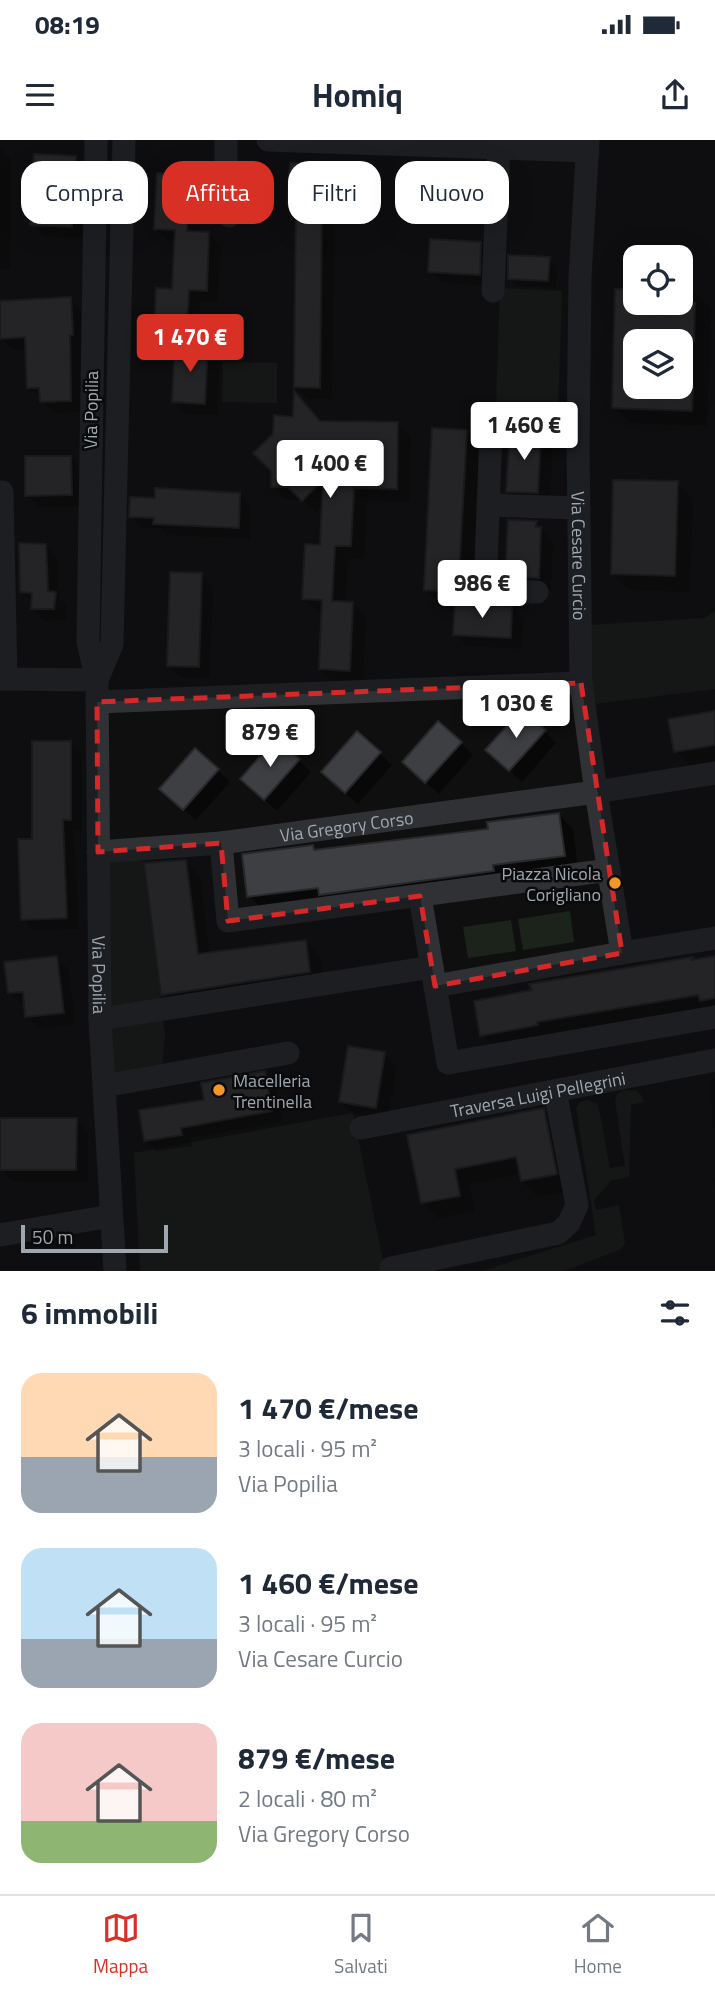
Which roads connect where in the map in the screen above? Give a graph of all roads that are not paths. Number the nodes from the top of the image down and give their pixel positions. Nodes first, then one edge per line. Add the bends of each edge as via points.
1 (96, 140) edge
2 (124, 140) edge
3 (226, 140) edge
4 (268, 140) edge
5 (307, 141) edge
6 (404, 142) edge
7 (466, 143) edge
8 (588, 146) edge
9 (499, 147) junction
10 (226, 161) edge
11 (493, 291) dead end
12 (491, 430) dead end
13 (1, 492) edge
14 (488, 505) junction
15 (579, 508) junction
16 (537, 593) dead end
17 (3, 679) edge
18 (581, 683) junction
19 (97, 691) junction
20 (715, 773) edge
21 (596, 792) junction
22 (221, 843) junction
23 (98, 852) junction
24 (609, 870) junction
25 (420, 896) junction
26 (715, 938) edge
27 (622, 953) junction
28 (434, 976) junction
29 (715, 1017) edge
30 (100, 1019) junction
31 (288, 1053) dead end
32 (715, 1060) edge
33 (104, 1086) junction
34 (555, 1091) junction
35 (360, 1128) dead end
36 (111, 1216) junction
37 (0, 1235) edge
38 (390, 1268) dead end
39 (115, 1271) edge

1 - 19 street, Via Popilia via 88,642
2 - 19 street, Via Popilia via 112,644
3 - 10 street
4 - 5 street
5 - 6 street
6 - 7 street
7 - 9 street
8 - 9 street
8 - 15 street, Via Cesare Curcio via 580,278
9 - 11 street
12 - 14 street
13 - 17 street
14 - 15 street
14 - 16 street via 485,591
15 - 18 street, Via Cesare Curcio
17 - 19 street
18 - 19 street
18 - 21 street, Via Cesare Curcio
19 - 23 street, Via Popilia
20 - 21 street
21 - 22 street, Via Gregory Corso
21 - 24 street
22 - 23 street, Via Gregory Corso
22 - 25 street via 228,921
23 - 30 street, Via Popilia
24 - 25 street
24 - 27 street
25 - 28 street
26 - 27 street
27 - 28 street
28 - 29 street via 448,1063
28 - 30 street
30 - 33 street, Via Popilia
31 - 33 street
32 - 34 street, Traversa Luigi Pellegrini
33 - 36 street, Via Popilia
34 - 35 street, Traversa Luigi Pellegrini
34 - 38 street via 577,1205 569,1223 558,1233
36 - 37 street
36 - 39 street, Via Popilia

